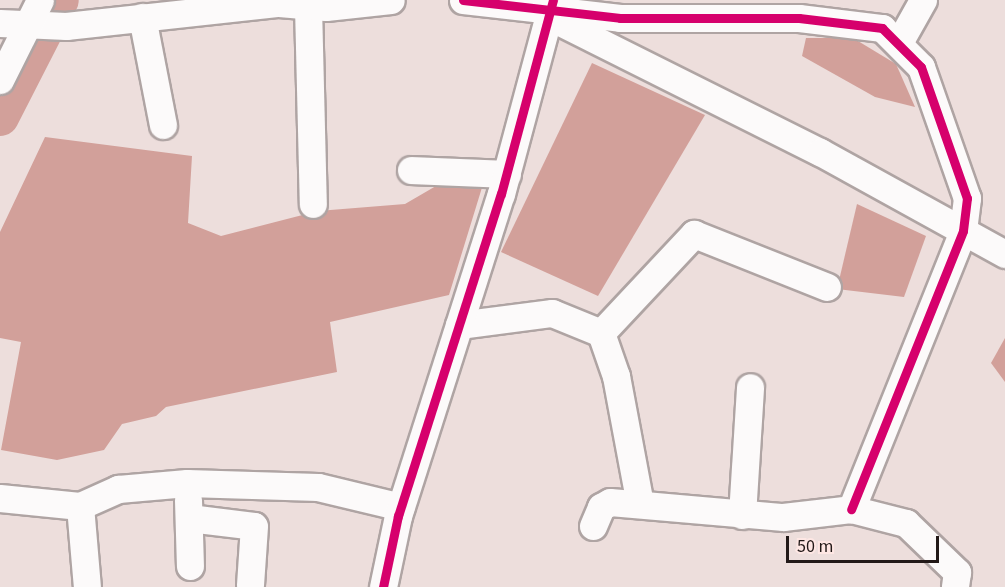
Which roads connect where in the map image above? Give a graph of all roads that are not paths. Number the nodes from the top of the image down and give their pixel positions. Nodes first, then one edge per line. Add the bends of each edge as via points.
1 (391, 0) edge
2 (463, 0) edge
3 (922, 0) edge
4 (320, 4) edge
5 (210, 5) edge
6 (550, 9) edge
7 (34, 14) edge
8 (142, 17) junction
9 (0, 23) edge
10 (900, 41) junction
11 (0, 80) edge
12 (164, 125) dead end
13 (411, 170) dead end
14 (507, 174) junction
15 (313, 204) dead end
16 (963, 231) junction
17 (1005, 254) edge
18 (827, 287) dead end
19 (459, 325) junction
20 (601, 333) junction
21 (750, 387) dead end
22 (187, 483) junction
23 (0, 498) edge
24 (640, 504) junction
25 (80, 506) junction
26 (401, 507) junction
27 (851, 509) junction
28 (741, 515) junction
29 (189, 518) junction
30 (593, 526) dead end
31 (190, 566) dead end
32 (964, 584) edge
33 (250, 585) dead end
34 (87, 587) edge
35 (383, 587) edge

1 - 4 street
2 - 6 street
3 - 10 street
4 - 5 street
4 - 15 street
5 - 8 street
6 - 10 street via 620,18 799,18 882,28
6 - 14 street
6 - 16 street
7 - 8 street via 66,26
7 - 9 street
7 - 11 street
8 - 12 street
10 - 16 street via 921,67 967,198
13 - 14 street
14 - 19 street
16 - 17 street
16 - 27 street
18 - 20 street via 694,234
19 - 20 street via 552,313
19 - 26 street
20 - 24 street via 615,376
21 - 28 street
22 - 25 street via 118,489
22 - 26 street via 318,487
22 - 29 street
23 - 25 street
24 - 28 street
24 - 30 street via 601,507
25 - 34 street via 88,551
26 - 35 street
27 - 28 street
27 - 32 street via 906,523
29 - 31 street
29 - 33 street via 254,526

